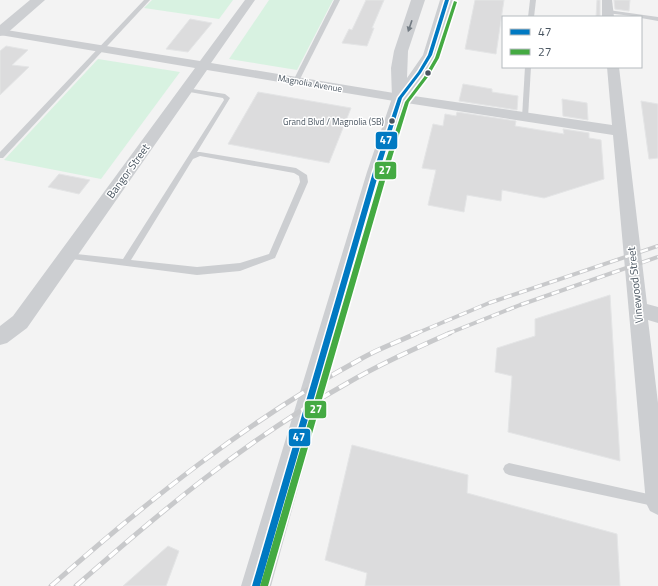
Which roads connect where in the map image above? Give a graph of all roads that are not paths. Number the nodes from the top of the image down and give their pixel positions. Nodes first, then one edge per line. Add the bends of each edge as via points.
1 (38, 0) edge
2 (147, 0) edge
3 (250, 0) edge
4 (337, 0) edge
5 (418, 0) edge
6 (447, 0) edge
7 (533, 0) edge
8 (607, 0) edge
9 (608, 15) edge
10 (532, 16) edge
11 (620, 16) edge
12 (642, 18) edge
13 (658, 19) edge
14 (0, 32) edge
15 (102, 49) junction
16 (204, 65) junction
17 (528, 68) edge
18 (613, 68) edge
19 (296, 81) junction
20 (186, 90) junction
21 (400, 98) junction
22 (525, 117) junction
23 (619, 131) junction
24 (0, 156) edge
25 (190, 156) junction
26 (68, 256) junction
27 (124, 263) junction
28 (638, 309) junction
29 (658, 315) edge
30 (0, 337) edge
31 (509, 468) dead end
32 (658, 503) edge
33 (256, 586) edge

1 - 14 main road
2 - 15 lane
3 - 16 street, Bangor Street
4 - 19 lane
5 -> 21 main road via 401,51
6 - 21 main road via 430,55
7 - 10 lane
8 - 9 street
9 - 11 lane
12 - 13 lane
14 - 15 street, Magnolia Avenue
15 - 16 street, Magnolia Avenue
15 - 24 lane
16 - 19 street, Magnolia Avenue
16 - 20 street, Bangor Street
17 - 22 lane
18 - 23 street, Vinewood Street
19 - 21 street, Magnolia Avenue
20 - 25 lane via 225,96 227,100
20 - 26 street, Bangor Street
21 - 22 street, Magnolia Avenue
21 - 33 main road via 376,172
22 - 23 street, Magnolia Avenue
23 - 28 street, Vinewood Street
25 - 27 lane
25 - 27 lane via 200,154 296,171 303,175 304,182 272,256 240,267 197,271
26 - 27 lane
26 - 30 street, Bangor Street via 20,322
28 - 29 street
28 - 32 street, Vinewood Street
31 - 32 lane

